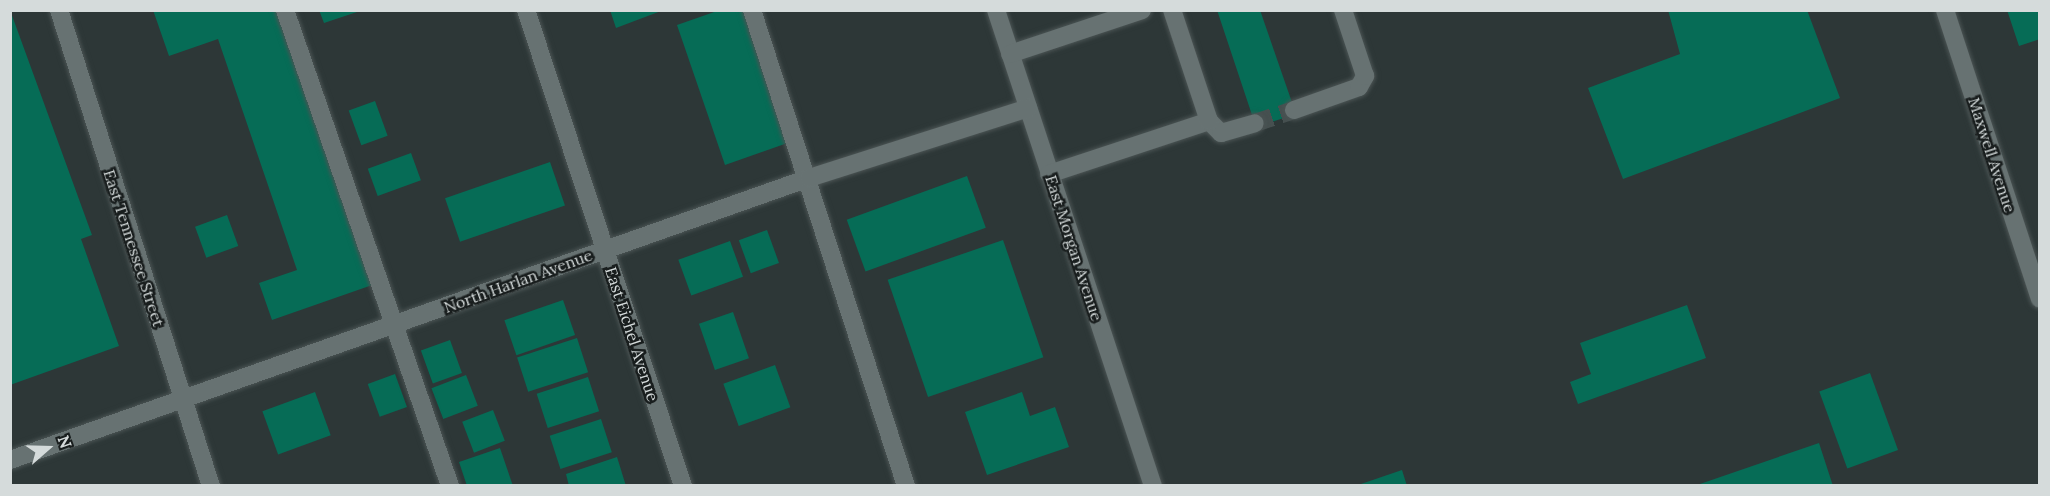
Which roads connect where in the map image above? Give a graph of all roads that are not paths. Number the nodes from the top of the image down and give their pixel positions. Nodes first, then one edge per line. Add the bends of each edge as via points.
1 (59, 10) edge
2 (285, 10) edge
3 (526, 10) edge
4 (752, 10) edge
5 (996, 10) edge
6 (1142, 10) edge
7 (1172, 10) edge
8 (1343, 10) edge
9 (1945, 10) edge
10 (1010, 54) junction
11 (1028, 108) junction
12 (1294, 110) tunnel mouth
13 (1209, 121) junction
14 (1255, 123) tunnel mouth
15 (1050, 174) junction
16 (809, 178) junction
17 (604, 250) junction
18 (2040, 299) edge
19 (394, 325) junction
20 (183, 400) junction
21 (10, 460) edge
22 (211, 486) edge
23 (450, 486) edge
24 (683, 486) edge
25 (906, 486) edge
26 (1153, 486) edge

1 - 20 street, East Tennessee Street
2 - 19 street
3 - 17 street, East Eichel Avenue
4 - 16 street
5 - 10 street, East Morgan Avenue
6 - 10 street
7 - 13 street
8 - 12 street via 1365,76 1359,87
9 - 18 street, Maxwell Avenue
10 - 11 street, East Morgan Avenue
11 - 15 street, East Morgan Avenue
11 - 16 street, North Harlan Avenue
13 - 14 street via 1221,133
13 - 15 street
15 - 26 street, East Morgan Avenue
16 - 17 street, North Harlan Avenue
16 - 25 street
17 - 19 street, North Harlan Avenue
17 - 24 street, East Eichel Avenue
19 - 20 street, North Harlan Avenue
19 - 23 street
20 - 21 street, North Harlan Avenue
20 - 22 street, East Tennessee Street

